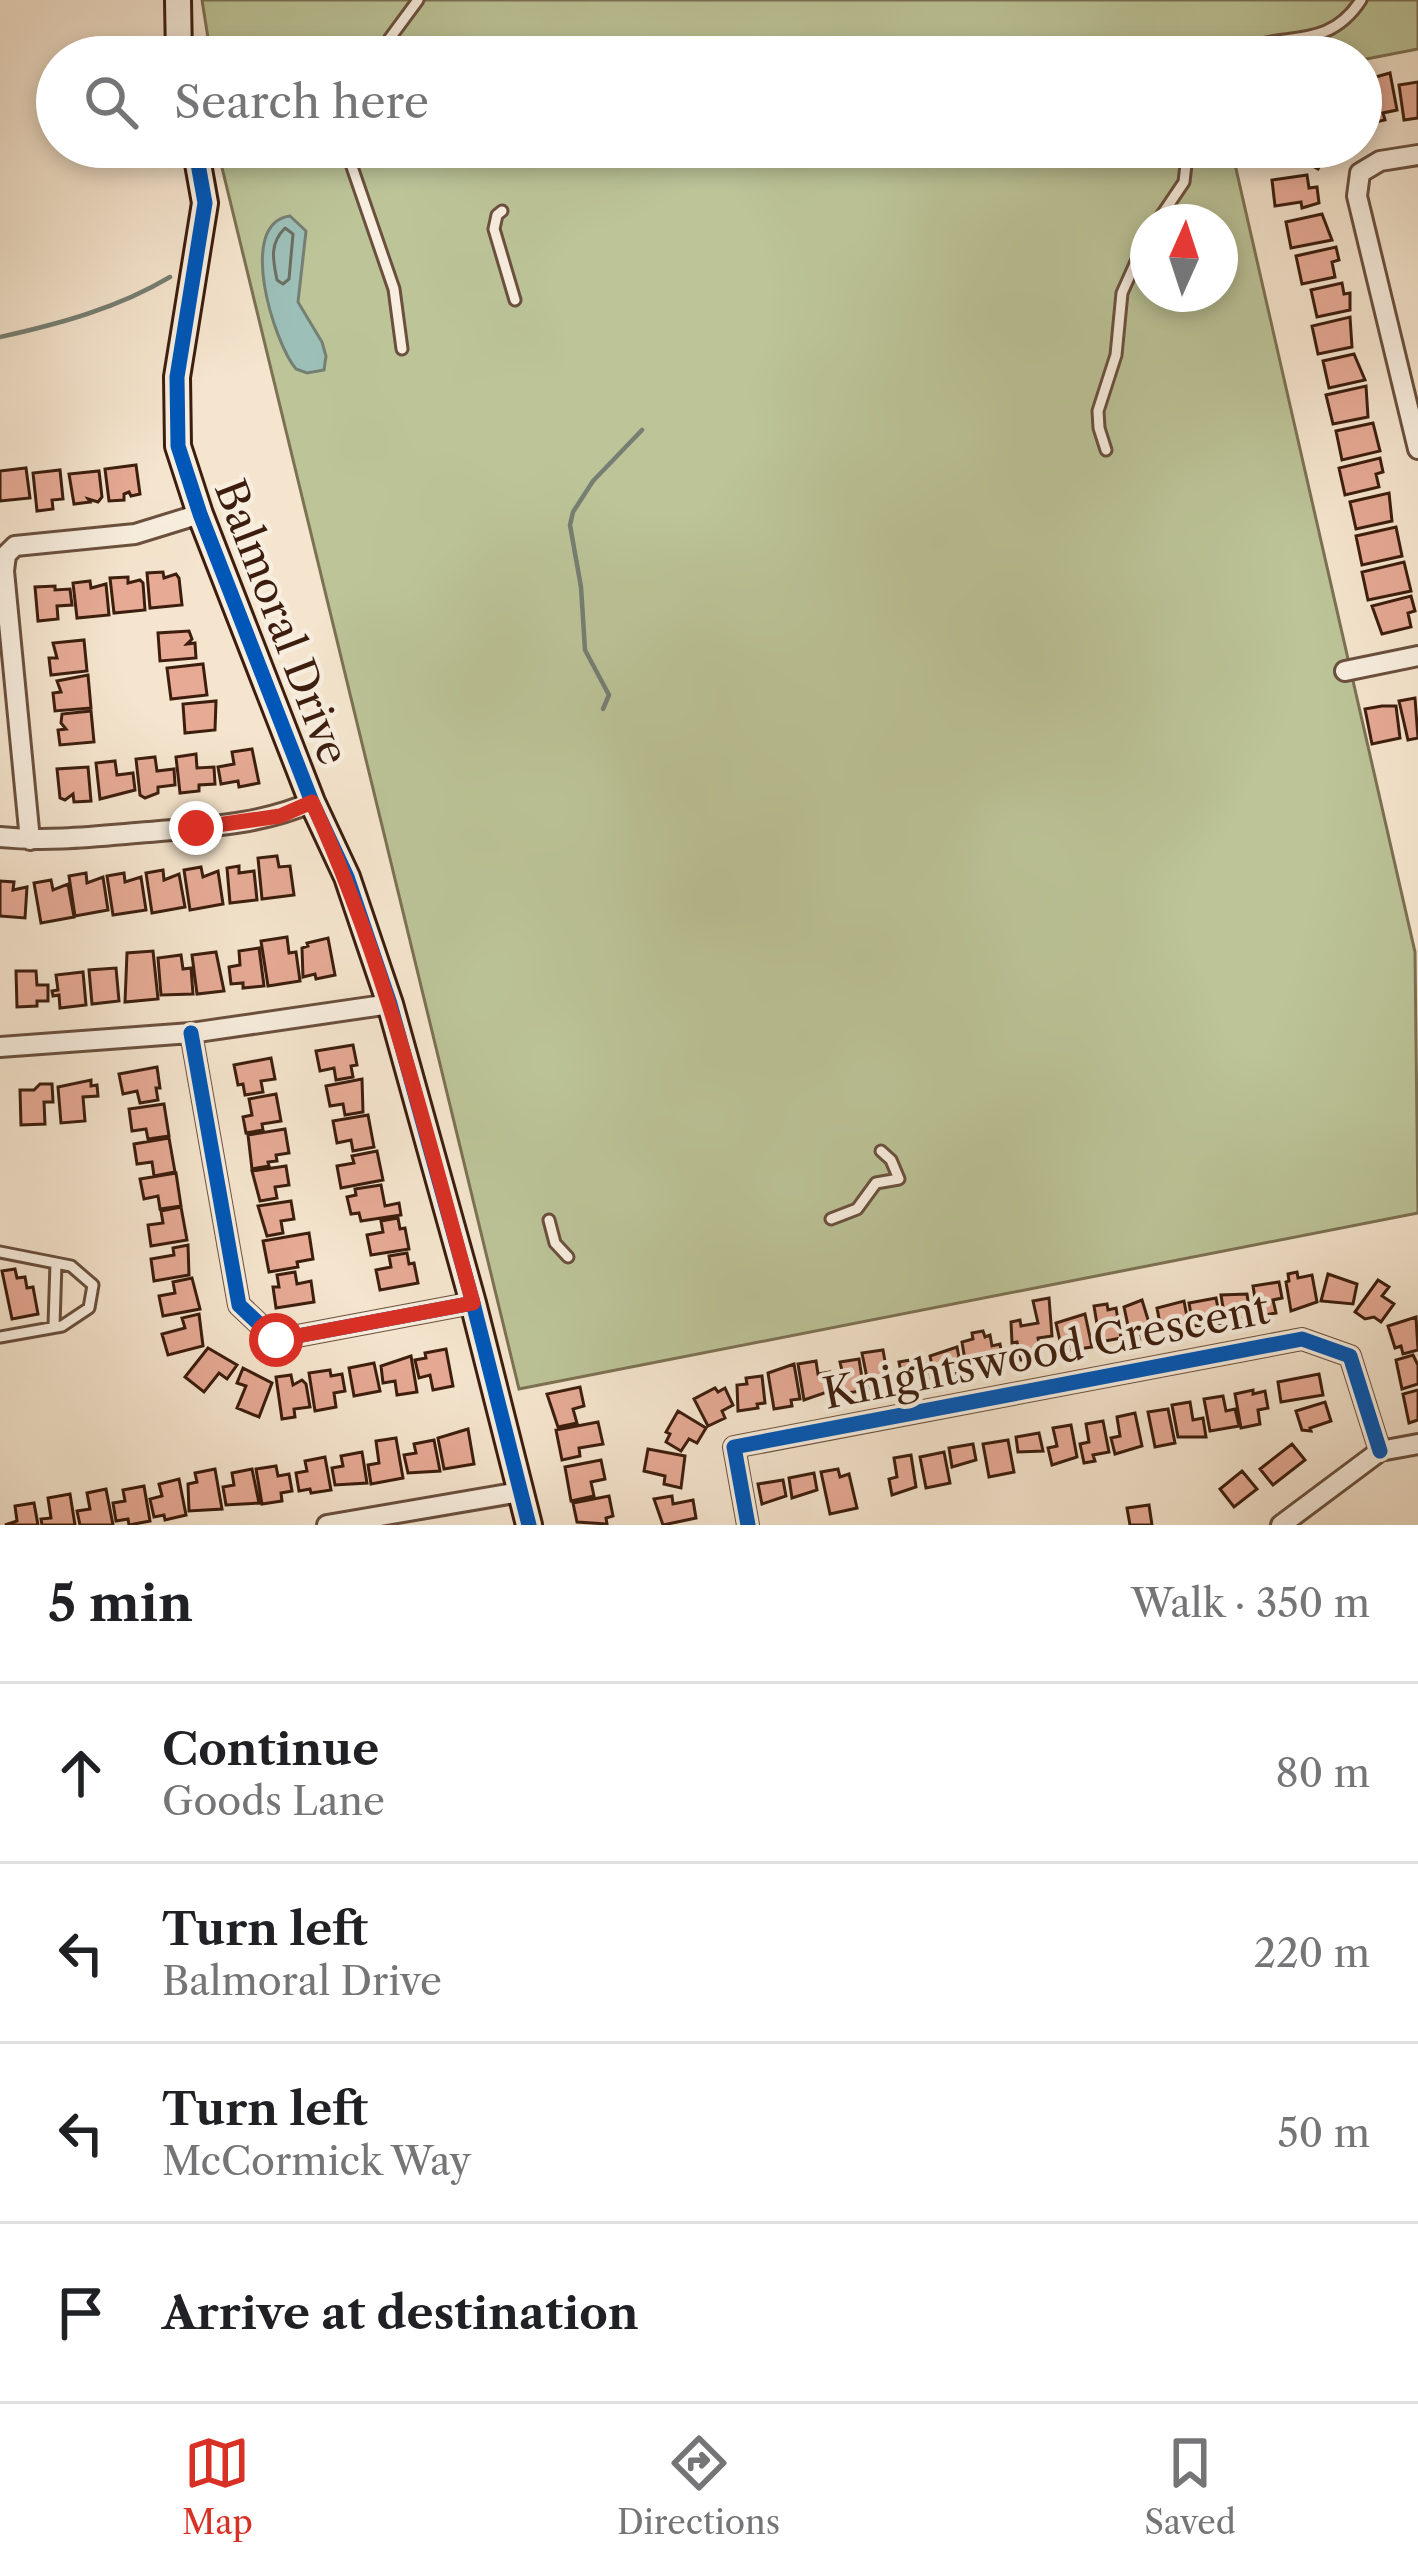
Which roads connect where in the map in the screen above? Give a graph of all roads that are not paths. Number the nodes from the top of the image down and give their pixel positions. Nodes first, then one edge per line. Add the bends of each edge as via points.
1 (178, 0) edge
2 (418, 0) edge
3 (1361, 0) edge
4 (178, 36) edge
5 (391, 36) edge
6 (1306, 36) edge
7 (1418, 155) edge
8 (1382, 161) edge
9 (199, 168) edge
10 (352, 168) edge
11 (1186, 168) edge
12 (1368, 168) edge
13 (1169, 204) edge
14 (502, 211) dead end
15 (1130, 273) edge
16 (515, 300) dead end
17 (402, 349) dead end
18 (1106, 449) dead end
19 (1418, 449) edge
20 (200, 514) junction
21 (1418, 656) edge
22 (1345, 671) dead end
23 (312, 802) junction
24 (0, 837) edge
25 (30, 840) junction
26 (390, 1004) junction
27 (191, 1033) junction
28 (0, 1047) edge
29 (881, 1151) dead end
30 (831, 1219) dead end
31 (549, 1220) dead end
32 (0, 1252) edge
33 (568, 1257) dead end
34 (56, 1263) junction
35 (473, 1303) junction
36 (54, 1325) junction
37 (0, 1336) edge
38 (1418, 1444) edge
39 (1380, 1450) junction
40 (520, 1492) junction
41 (327, 1525) edge
42 (529, 1525) edge
43 (748, 1525) edge
44 (1281, 1525) edge

1 - 4 street
2 - 5 lane
3 - 6 lane via 1335,27
7 - 8 street
9 - 20 street, Balmoral Drive via 205,203 177,376 178,446
10 - 17 lane via 394,289
11 - 13 lane
12 - 19 street via 1357,196
14 - 16 lane via 494,229
15 - 18 lane via 1098,411
20 - 23 street, Balmoral Drive
20 - 25 street via 135,534 15,546 6,555
21 - 22 street
23 - 25 street via 233,825
23 - 26 street, Balmoral Drive
24 - 25 street
26 - 27 street
26 - 35 street, Balmoral Drive
27 - 28 street
27 - 35 street via 239,1305 276,1340
29 - 30 lane via 899,1179 876,1183 857,1209
31 - 33 lane
32 - 34 lane
34 - 36 lane
34 - 36 lane via 93,1285 89,1308
35 - 40 street, Balmoral Drive
36 - 37 lane
38 - 39 street
39 - 43 street, Knightswood Crescent via 1350,1356 1302,1339 734,1447
39 - 44 street
40 - 41 street
40 - 42 street, Balmoral Drive

